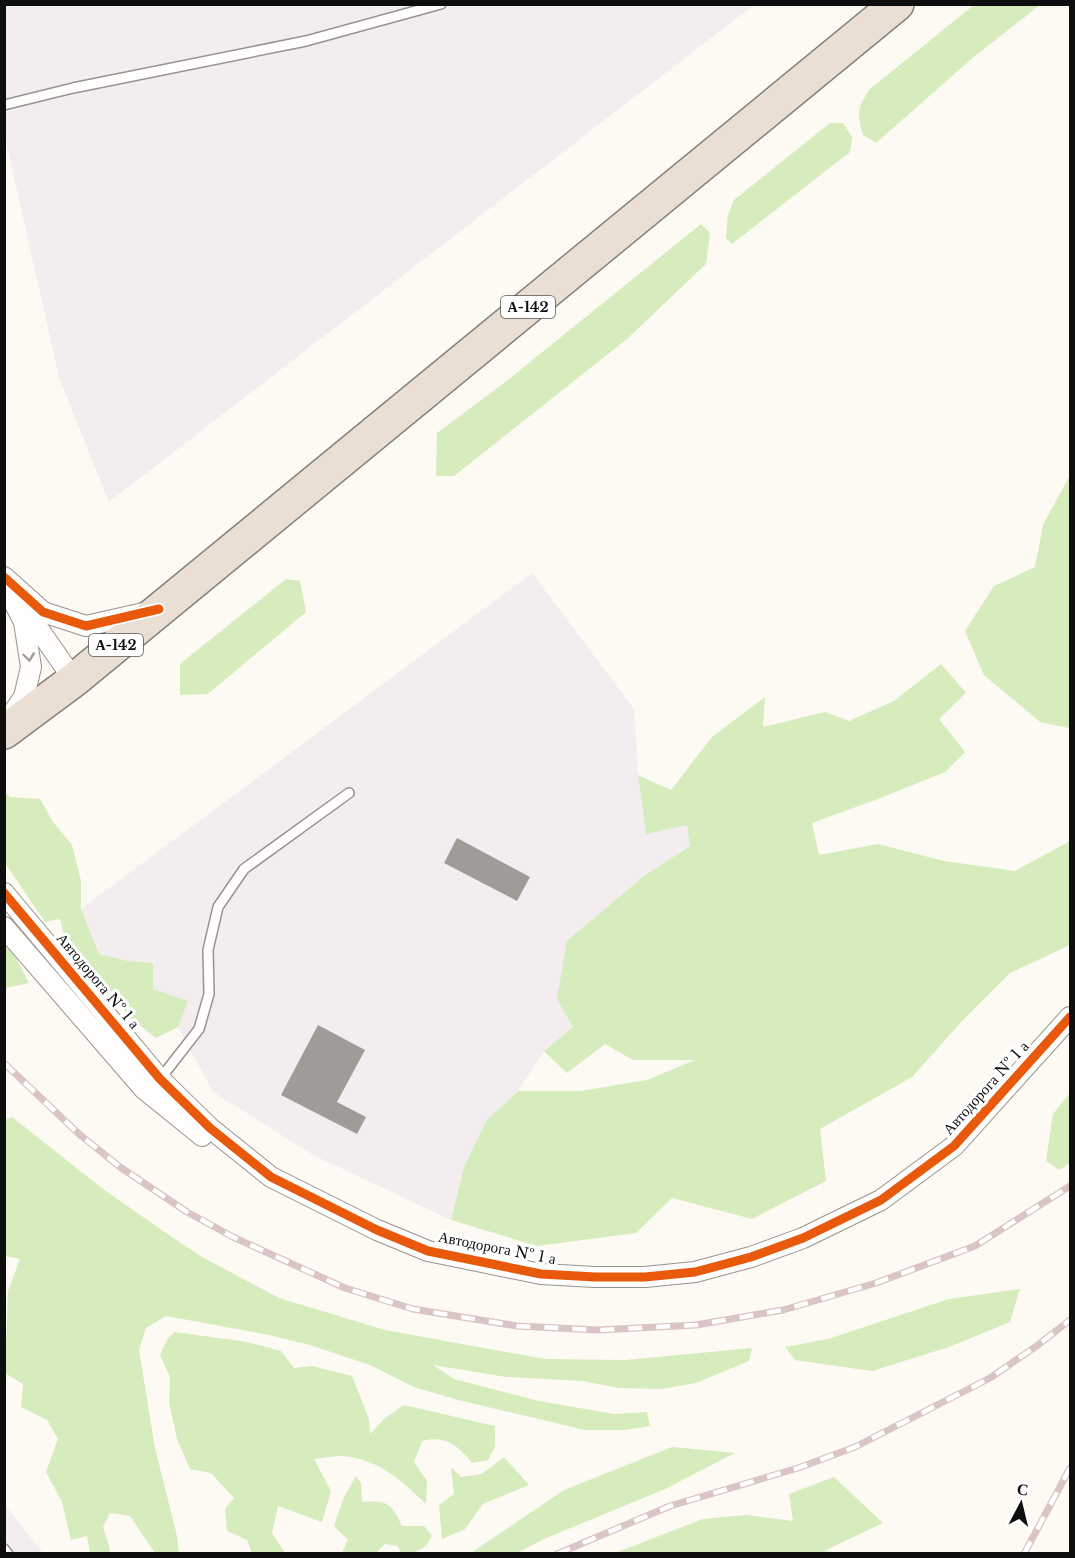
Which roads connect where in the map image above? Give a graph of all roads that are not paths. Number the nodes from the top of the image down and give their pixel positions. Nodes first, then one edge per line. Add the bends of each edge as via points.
1 (441, 4) edge
2 (897, 4) edge
3 (4, 105) edge
4 (4, 580) edge
5 (159, 609) junction
6 (74, 680) junction
7 (4, 724) edge
8 (4, 732) edge
9 (349, 793) dead end
10 (4, 893) edge
11 (4, 927) edge
12 (1071, 1017) edge
13 (160, 1079) junction
14 (271, 1177) junction
15 (4, 1549) edge
16 (8, 1554) edge

1 - 3 lane via 306,41
2 - 5 highway, А-142
4 - 5 street via 43,612 86,626
4 - 6 street
4 -> 7 street via 24,622 31,667 24,697
5 - 6 highway, А-142
6 - 8 highway, А-142
9 - 13 lane via 244,869 218,907 208,951 208,994 199,1029
10 - 13 street, Автодорога № 1 а
11 - 14 street via 144,1089 201,1135
12 - 14 street, Автодорога № 1 а via 954,1146 881,1200 803,1238 695,1272 595,1278 484,1264 428,1251
13 - 14 street, Автодорога № 1 а via 210,1128
15 - 16 lane

